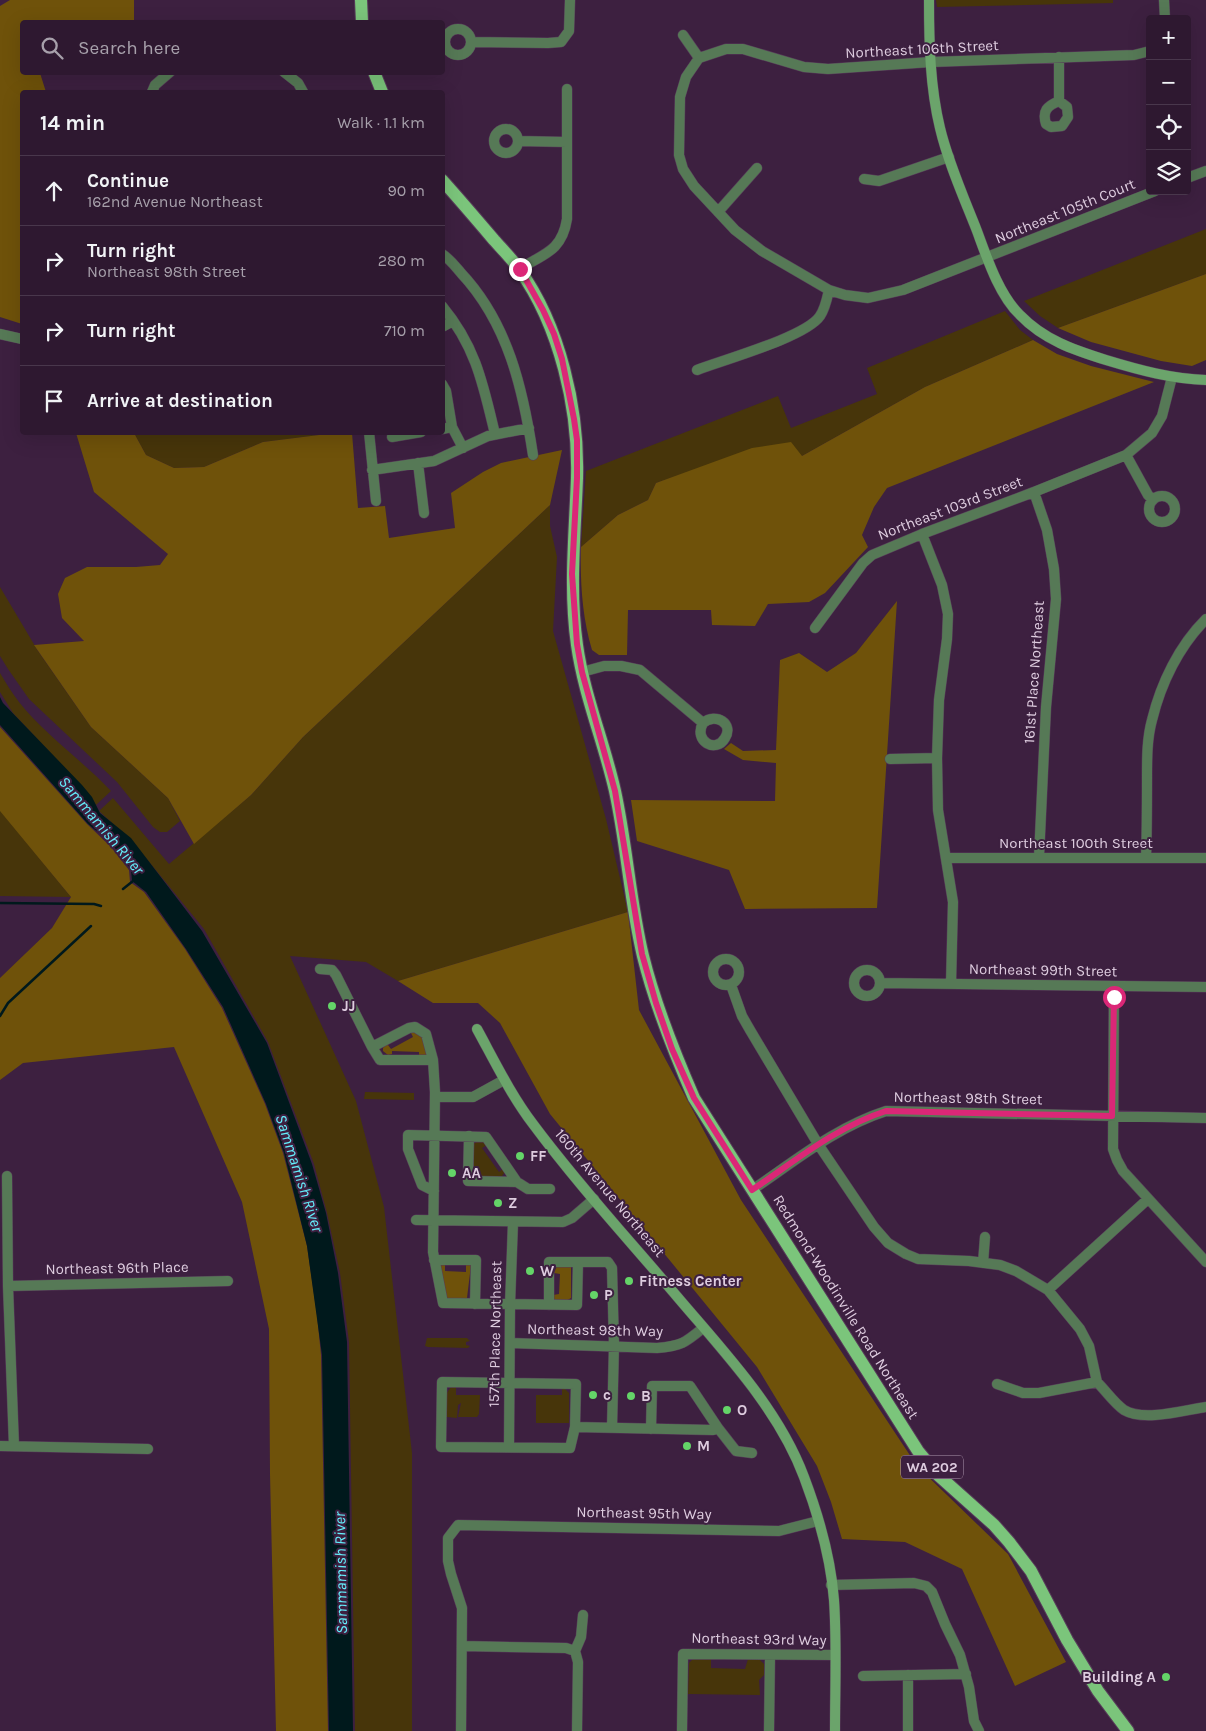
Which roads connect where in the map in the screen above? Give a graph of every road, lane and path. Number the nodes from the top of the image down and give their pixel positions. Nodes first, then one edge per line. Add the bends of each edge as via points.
1 (361, 0) edge
2 (570, 0) edge
3 (929, 0) edge
4 (1164, 0) edge
5 (1164, 15) edge
6 (362, 20) edge
7 (683, 35) dead end
8 (471, 42) dead end
9 (1146, 53) edge
10 (1059, 57) junction
11 (699, 58) junction
12 (931, 62) junction
13 (167, 75) edge
14 (288, 75) edge
15 (375, 75) edge
16 (153, 89) edge
17 (567, 89) dead end
18 (302, 90) edge
19 (381, 90) edge
20 (1059, 101) dead end
21 (518, 141) dead end
22 (567, 142) junction
23 (949, 157) junction
24 (757, 168) dead end
25 (1206, 171) edge
26 (1191, 177) edge
27 (864, 179) dead end
28 (445, 183) edge
29 (1146, 195) edge
30 (718, 212) junction
31 (445, 257) edge
32 (987, 258) junction
33 (520, 269) junction
34 (829, 290) junction
35 (445, 310) edge
36 (453, 321) junction
37 (445, 325) edge
38 (0, 334) edge
39 (20, 339) edge
40 (696, 370) dead end
41 (1172, 377) junction
42 (1206, 380) edge
43 (445, 389) edge
44 (448, 428) edge
45 (529, 428) junction
46 (495, 434) junction
47 (368, 435) edge
48 (404, 435) edge
49 (392, 437) dead end
50 (463, 448) junction
51 (533, 455) dead end
52 (1126, 455) junction
53 (418, 463) junction
54 (372, 470) junction
55 (1034, 492) junction
56 (1153, 500) dead end
57 (376, 502) dead end
58 (424, 513) dead end
59 (922, 534) junction
60 (1206, 619) edge
61 (815, 628) dead end
62 (582, 672) junction
63 (703, 723) dead end
64 (937, 758) junction
65 (890, 759) dead end
66 (1039, 857) junction
67 (946, 858) junction
68 (1146, 858) junction
69 (1206, 858) edge
70 (320, 969) dead end
71 (880, 983) dead end
72 (951, 984) junction
73 (731, 985) dead end
74 (1114, 986) junction
75 (1206, 987) edge
76 (477, 1029) dead end
77 (372, 1047) junction
78 (433, 1060) junction
79 (504, 1080) junction
80 (434, 1097) junction
81 (1112, 1116) junction
82 (1206, 1118) edge
83 (434, 1136) junction
84 (468, 1136) junction
85 (818, 1144) junction
86 (7, 1176) dead end
87 (517, 1182) junction
88 (550, 1189) dead end
89 (752, 1190) junction
90 (434, 1192) junction
91 (1148, 1198) junction
92 (594, 1199) junction
93 (416, 1220) dead end
94 (432, 1220) junction
95 (512, 1222) junction
96 (985, 1238) dead end
97 (434, 1260) junction
98 (578, 1262) junction
99 (1206, 1262) edge
100 (983, 1263) junction
101 (228, 1281) dead end
102 (8, 1286) junction
103 (1048, 1290) junction
104 (475, 1304) junction
105 (510, 1305) junction
106 (549, 1306) junction
107 (703, 1328) junction
108 (510, 1343) junction
109 (614, 1346) junction
110 (1097, 1382) junction
111 (510, 1383) junction
112 (997, 1384) dead end
113 (1206, 1406) edge
114 (574, 1427) junction
115 (612, 1428) junction
116 (718, 1428) junction
117 (651, 1429) junction
118 (0, 1446) edge
119 (14, 1446) junction
120 (509, 1447) junction
121 (148, 1449) dead end
122 (752, 1453) dead end
123 (818, 1521) junction
124 (832, 1585) junction
125 (583, 1615) dead end
126 (462, 1646) junction
127 (575, 1651) junction
128 (770, 1655) junction
129 (835, 1655) junction
130 (966, 1674) junction
131 (908, 1675) junction
132 (863, 1676) dead end
133 (461, 1731) edge
134 (577, 1731) edge
135 (682, 1731) edge
136 (770, 1731) edge
137 (835, 1731) edge
138 (908, 1731) edge
139 (979, 1731) edge
140 (1128, 1731) edge

1 - 6 main road
2 - 8 street via 567,35 561,42
3 - 12 street
4 - 5 street
7 - 11 street
9 - 10 street, Northeast 106th Street
10 - 12 street, Northeast 106th Street
10 - 20 street
11 - 12 street, Northeast 106th Street via 726,49 743,48 804,68
11 - 30 street, Northeast 105th Court via 686,77 680,97 679,155 694,186
12 - 23 street via 934,101
13 - 16 street
14 - 18 street
15 - 19 main road
17 - 22 street
21 - 22 street
22 - 33 street via 565,232 553,249
23 - 27 street via 879,181
23 - 32 street
24 - 30 street
25 - 26 street
28 - 33 main road, Redmond-Woodinville Road Northeast / WA 202
29 - 32 street, Northeast 105th Court
30 - 34 street, Northeast 105th Court via 762,251
31 - 45 street via 476,288 509,350
32 - 34 street, Northeast 105th Court via 903,290 868,298
32 - 41 street via 1018,314 1035,329 1083,353
33 - 62 main road, Redmond-Woodinville Road Northeast / WA 202 via 554,334 562,359 577,440 572,590
34 - 40 street via 820,316 810,327
35 - 36 street
36 - 37 street
36 - 46 street via 478,364
38 - 39 street
41 - 42 street
41 - 52 street, Northeast 103rd Street via 1162,416 1152,433
43 - 44 street
44 - 50 street
45 - 46 street
45 - 51 street
46 - 50 street
47 - 54 street
48 - 49 street
50 - 53 street via 434,461
52 - 55 street, Northeast 103rd Street
52 - 56 street
53 - 54 street
53 - 58 street
54 - 57 street
55 - 59 street, Northeast 103rd Street
55 - 66 street, 161st Place Northeast via 1047,530 1056,599 1046,707
59 - 61 street, Northeast 103rd Street via 872,555
59 - 64 street via 942,584 948,614
60 - 68 street via 1186,641 1172,666 1151,720
62 - 63 street via 604,666 640,670
62 - 89 main road, Redmond-Woodinville Road Northeast / WA 202 via 615,791 642,954 656,1003 694,1098
64 - 65 street
64 - 67 street via 938,810
66 - 67 street, Northeast 100th Street
66 - 68 street, Northeast 100th Street
67 - 72 street via 953,902
68 - 69 street, Northeast 100th Street
70 - 77 street via 332,970 336,975
71 - 72 street, Northeast 99th Street
72 - 74 street, Northeast 99th Street
73 - 85 street via 742,1016
74 - 75 street, Northeast 99th Street
74 - 81 street
76 - 79 street, 160th Avenue Northeast
77 - 78 street via 380,1060
77 - 78 street via 415,1027 426,1034
78 - 80 street
79 - 80 street via 473,1097
79 - 92 street, 160th Avenue Northeast via 532,1123
80 - 83 street
81 - 82 street, Northeast 98th Street
81 - 85 street, Northeast 98th Street via 886,1111
81 - 91 street via 1113,1148 1117,1160
83 - 84 street
83 - 90 street
83 - 90 street via 408,1135 408,1149 422,1185
84 - 87 street via 486,1137
84 - 87 street via 468,1181
85 - 89 street, Northeast 98th Street
85 - 100 street via 888,1243 918,1259
86 - 102 street
87 - 88 street via 528,1189
89 - 140 main road, Redmond-Woodinville Road Northeast / WA 202 via 918,1451 938,1475 994,1525 1031,1571 1067,1640 1098,1691
90 - 94 street
91 - 99 street
91 - 103 street
92 - 95 street via 563,1222
92 - 107 street, 160th Avenue Northeast
93 - 94 street
94 - 95 street
94 - 97 street
95 - 105 street, 157th Place Northeast
96 - 100 street
97 - 104 street via 443,1303
97 - 104 street via 476,1260
98 - 106 street via 577,1305
98 - 106 street via 549,1262
98 - 109 street via 608,1262 612,1268
100 - 103 street via 1016,1271
101 - 102 street, Northeast 96th Place
102 - 119 street
103 - 110 street via 1080,1329 1089,1346
104 - 105 street
105 - 106 street
105 - 108 street, 157th Place Northeast
107 - 109 street, Northeast 98th Way via 686,1342 674,1346
107 - 123 street, 160th Avenue Northeast via 766,1406 784,1434 804,1476
108 - 109 street, Northeast 98th Way
108 - 111 street, 157th Place Northeast
109 - 115 street
110 - 112 street via 1039,1393 1023,1393
110 - 113 street via 1126,1412 1149,1416
111 - 114 street via 576,1384
111 - 120 street, 157th Place Northeast
111 - 120 street via 442,1382 441,1446
114 - 115 street
114 - 120 street via 570,1448
115 - 117 street
116 - 117 street
116 - 117 street via 690,1386 652,1386
116 - 122 street via 736,1451
118 - 119 street
119 - 121 street
123 - 124 street, 160th Avenue Northeast
123 - 126 street, Northeast 95th Way via 779,1531 458,1525 448,1538 450,1567 462,1608
124 - 129 street, 160th Avenue Northeast
124 - 130 street via 914,1583 926,1586 932,1592
125 - 127 street via 581,1637
126 - 127 street via 566,1648
126 - 133 street
127 - 134 street via 578,1662
128 - 129 street, Northeast 93rd Way
128 - 135 street, Northeast 93rd Way via 683,1654
128 - 136 street
129 - 137 street, 160th Avenue Northeast
130 - 131 street
130 - 139 street via 974,1721
131 - 132 street
131 - 138 street

